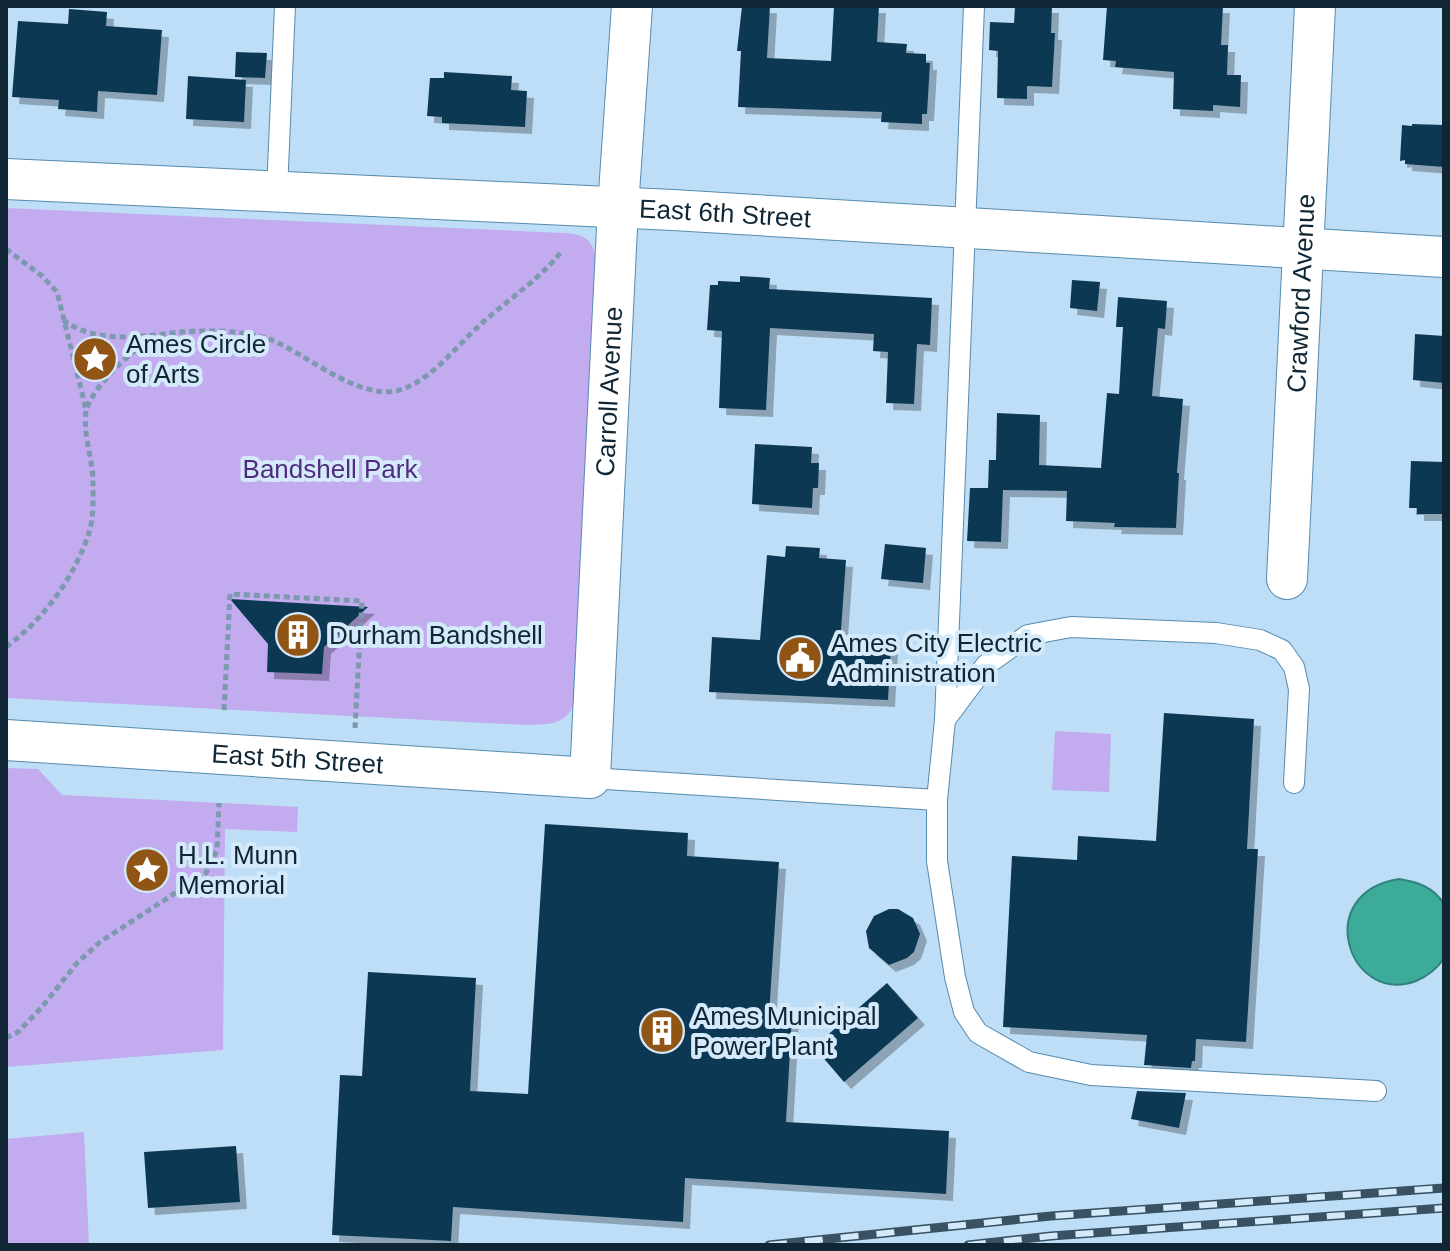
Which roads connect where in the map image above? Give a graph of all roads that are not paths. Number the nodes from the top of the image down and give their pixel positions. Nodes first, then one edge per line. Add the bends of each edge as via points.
1 (285, 6) edge
2 (632, 6) edge
3 (974, 6) edge
4 (1315, 6) edge
5 (6, 179) edge
6 (277, 191) junction
7 (618, 207) junction
8 (965, 228) junction
9 (1303, 248) junction
10 (1444, 257) edge
11 (1287, 579) dead end
12 (945, 720) junction
13 (6, 740) edge
14 (590, 778) junction
15 (1294, 783) dead end
16 (937, 800) junction
17 (1376, 1091) dead end

1 - 6 lane
2 - 7 street, Carroll Avenue
3 - 8 lane
4 - 9 street, Crawford Avenue
5 - 6 street, East 6th Street
6 - 7 street, East 6th Street
7 - 8 street, East 6th Street
7 - 14 street, Carroll Avenue
8 - 9 street, East 6th Street
8 - 12 lane
9 - 10 street, East 6th Street
9 - 11 street, Crawford Avenue
12 - 15 lane via 986,665 1028,635 1071,627 1246,636 1282,650 1294,667 1299,689
12 - 16 lane
13 - 14 street, East 5th Street
14 - 16 lane
16 - 17 lane via 937,861 955,977 964,1012 978,1033 1029,1062 1091,1075

